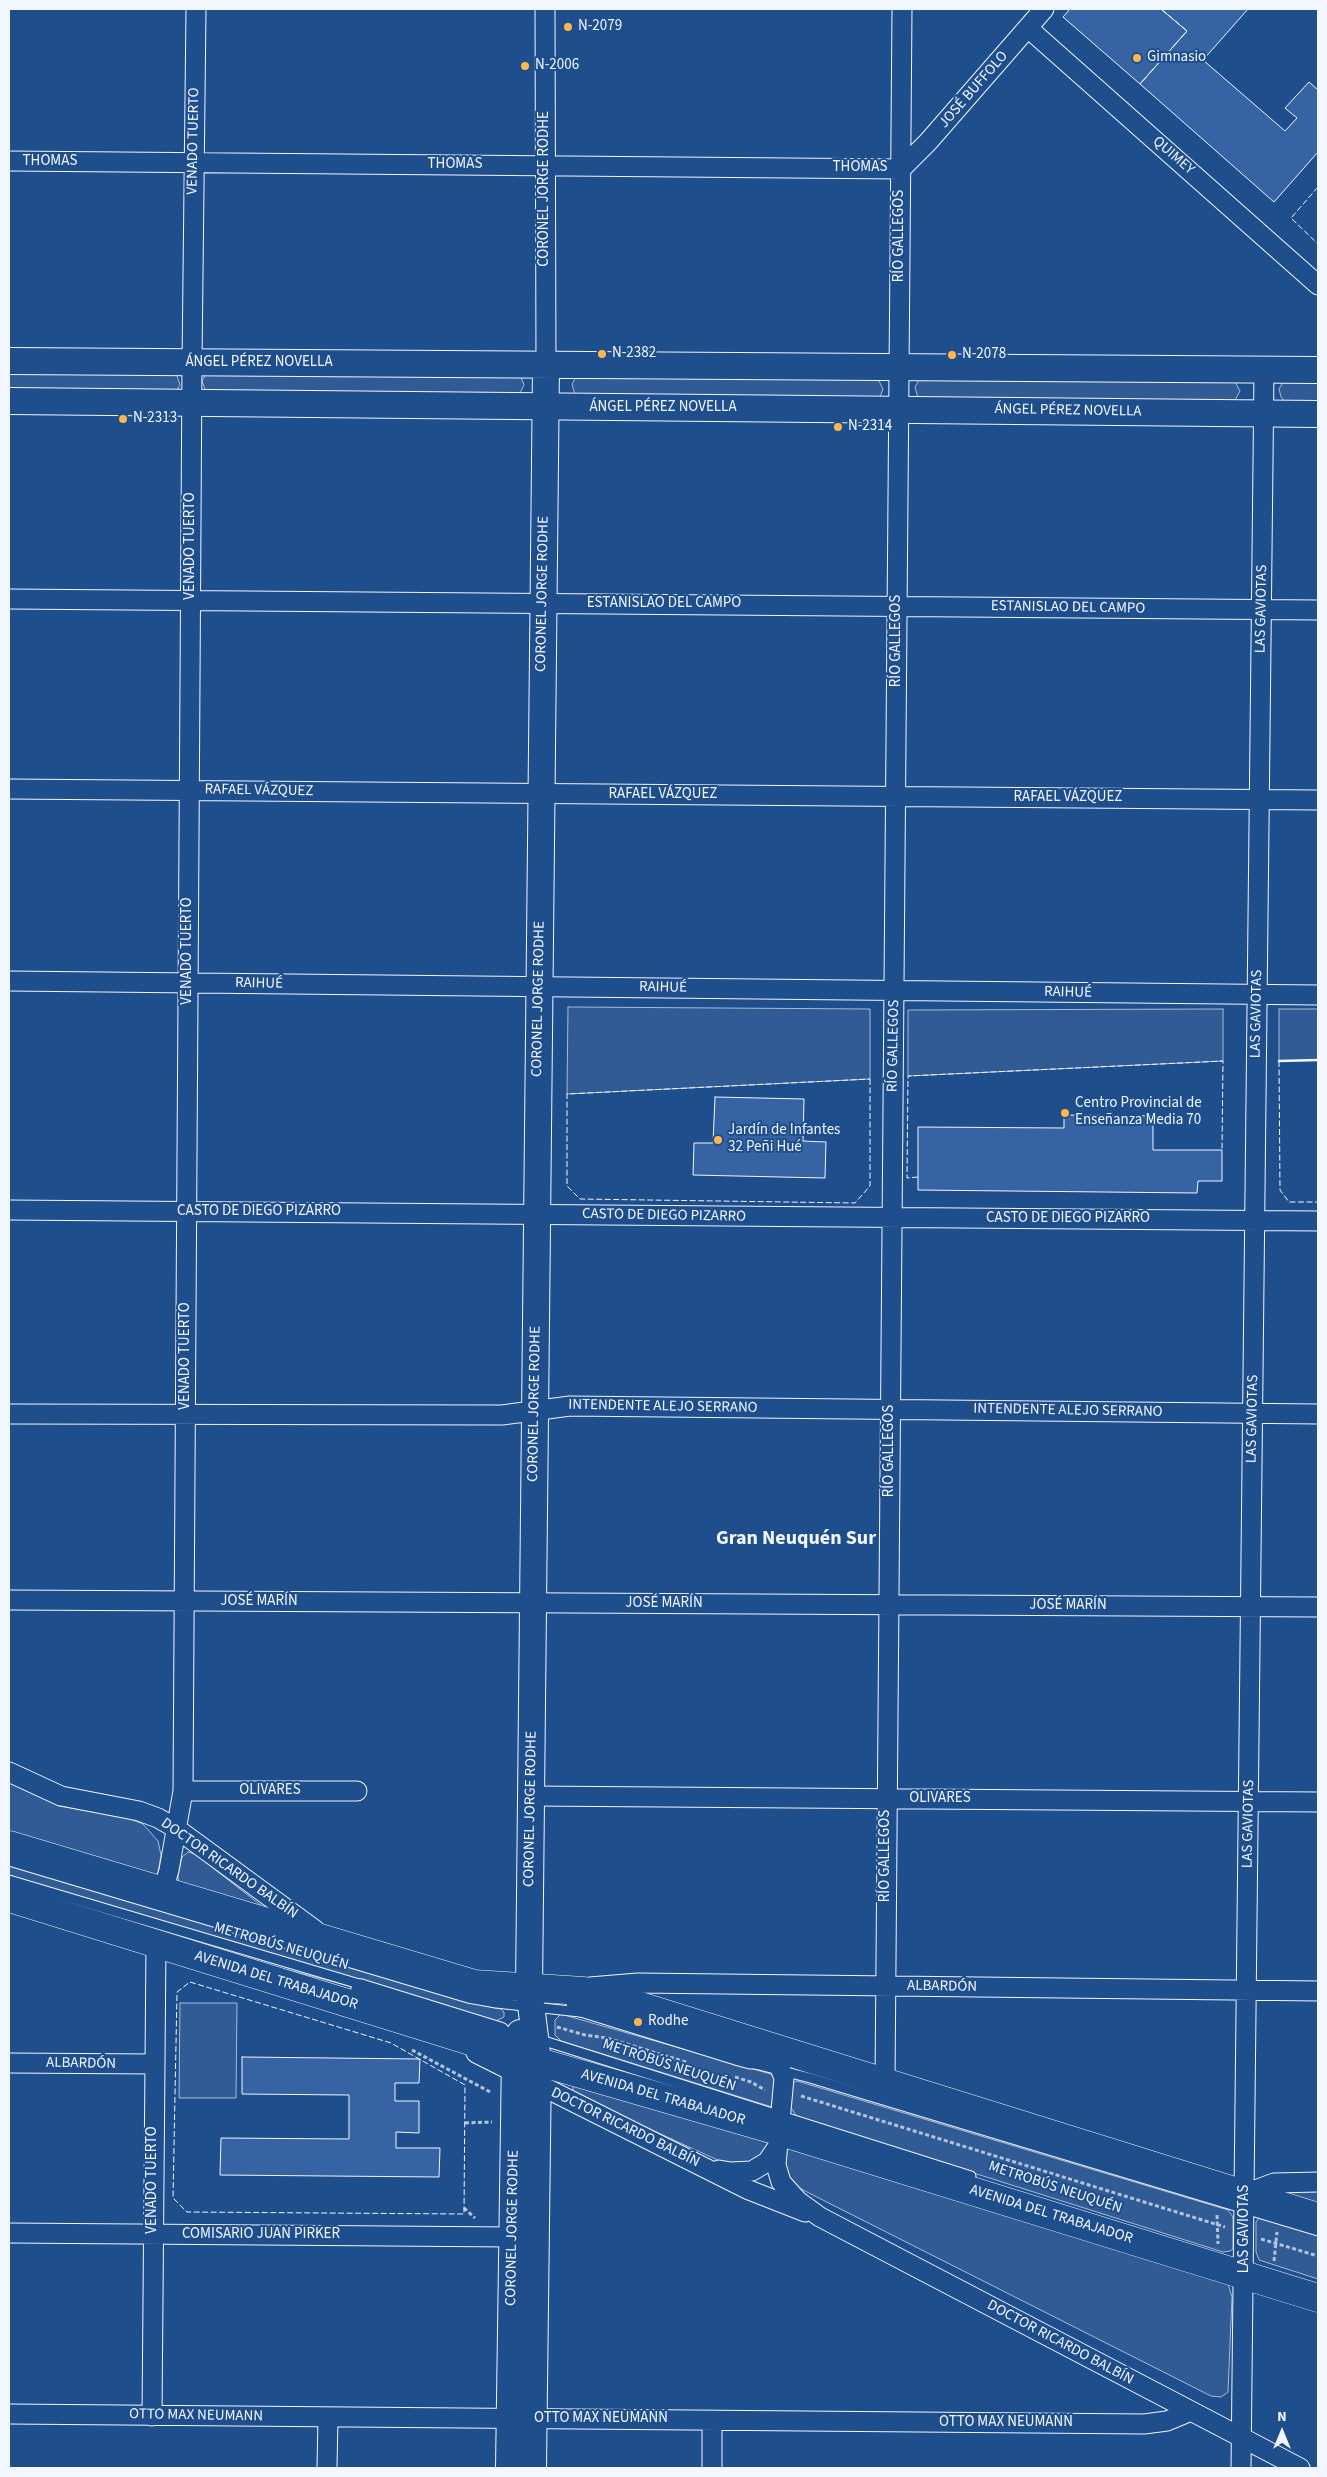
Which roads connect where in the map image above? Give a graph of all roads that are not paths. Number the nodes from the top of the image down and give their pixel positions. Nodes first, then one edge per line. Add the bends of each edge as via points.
1 (196, 9) edge
2 (545, 9) edge
3 (902, 9) edge
4 (1043, 9) edge
5 (1028, 28) junction
6 (9, 161) edge
7 (194, 163) junction
8 (545, 166) junction
9 (901, 169) junction
10 (1318, 285) edge
11 (9, 361) edge
12 (192, 363) junction
13 (546, 366) junction
14 (899, 368) junction
15 (1317, 369) edge
16 (1264, 370) junction
17 (9, 402) edge
18 (192, 403) junction
19 (545, 407) junction
20 (899, 410) junction
21 (1264, 413) junction
22 (1318, 414) edge
23 (9, 598) edge
24 (190, 600) junction
25 (543, 603) junction
26 (897, 606) junction
27 (1262, 610) junction
28 (1318, 610) edge
29 (9, 789) edge
30 (189, 790) junction
31 (541, 794) junction
32 (896, 797) junction
33 (1260, 799) junction
34 (1318, 800) edge
35 (9, 981) edge
36 (188, 983) junction
37 (539, 987) junction
38 (894, 991) junction
39 (1258, 995) junction
40 (1318, 995) edge
41 (9, 1210) edge
42 (186, 1211) junction
43 (537, 1214) junction
44 (892, 1218) junction
45 (1255, 1221) junction
46 (1318, 1221) edge
47 (890, 1409) junction
48 (535, 1410) junction
49 (9, 1414) edge
50 (1253, 1414) junction
51 (1318, 1414) edge
52 (186, 1415) junction
53 (9, 1600) edge
54 (184, 1601) junction
55 (533, 1603) junction
56 (889, 1605) junction
57 (1251, 1607) junction
58 (1318, 1608) edge
59 (9, 1772) edge
60 (183, 1791) junction
61 (357, 1791) dead end
62 (531, 1796) junction
63 (887, 1799) junction
64 (1249, 1802) junction
65 (1318, 1802) edge
66 (177, 1829) junction
67 (9, 1845) edge
68 (9, 1861) edge
69 (9, 1880) edge
70 (163, 1892) junction
71 (9, 1898) edge
72 (330, 1942) junction
73 (156, 1944) junction
74 (885, 1987) junction
75 (1247, 1990) junction
76 (1318, 1991) edge
77 (359, 1997) joint
78 (572, 1998) junction
79 (528, 2000) junction
80 (758, 2043) junction
81 (531, 2053) junction
82 (9, 2062) edge
83 (154, 2064) junction
84 (782, 2071) junction
85 (885, 2082) junction
86 (778, 2132) junction
87 (698, 2164) junction
88 (982, 2180) dead end
89 (1318, 2182) edge
90 (1245, 2202) junction
91 (820, 2217) junction
92 (1318, 2217) edge
93 (1318, 2232) edge
94 (9, 2234) edge
95 (153, 2234) junction
96 (512, 2237) junction
97 (1244, 2265) junction
98 (1318, 2298) edge
99 (1191, 2411) junction
100 (9, 2414) edge
101 (152, 2416) junction
102 (328, 2417) junction
103 (522, 2419) junction
104 (712, 2420) junction
105 (1241, 2437) junction
106 (327, 2468) edge
107 (509, 2468) edge
108 (533, 2468) edge
109 (712, 2468) edge
110 (1241, 2468) edge
111 (1300, 2468) edge

1 - 7 street, VENADO TUERTO
2 - 8 street, CORONEL JORGE RODHE
3 - 9 street, RÍO GALLEGOS
4 - 5 street, JOSÉ BUFFOLO
5 - 9 street, JOSÉ BUFFOLO
5 - 10 street, QUIMEY
6 - 7 street, THOMAS
7 - 8 street, THOMAS
7 - 12 street, VENADO TUERTO
8 - 9 street, THOMAS
8 - 13 street, CORONEL JORGE RODHE
9 - 14 street, RÍO GALLEGOS
11 - 12 main road, ÁNGEL PÉREZ NOVELLA
12 - 13 main road, ÁNGEL PÉREZ NOVELLA
12 - 18 street, VENADO TUERTO
13 - 14 main road, ÁNGEL PÉREZ NOVELLA
13 - 19 main road, CORONEL JORGE RODHE
14 - 16 main road, ÁNGEL PÉREZ NOVELLA
14 - 20 street, RÍO GALLEGOS
15 - 16 main road, ÁNGEL PÉREZ NOVELLA
16 - 21 street, LAS GAVIOTAS
17 - 18 main road, ÁNGEL PÉREZ NOVELLA
18 - 19 main road, ÁNGEL PÉREZ NOVELLA
18 - 24 street, VENADO TUERTO
19 - 20 main road, ÁNGEL PÉREZ NOVELLA
19 - 25 main road, CORONEL JORGE RODHE
20 - 21 main road, ÁNGEL PÉREZ NOVELLA
20 - 26 street, RÍO GALLEGOS
21 - 22 main road, ÁNGEL PÉREZ NOVELLA
21 - 27 street, LAS GAVIOTAS
23 - 24 street, ESTANISLAO DEL CAMPO
24 - 25 street, ESTANISLAO DEL CAMPO
24 - 30 street, VENADO TUERTO
25 - 26 street, ESTANISLAO DEL CAMPO
25 - 31 main road, CORONEL JORGE RODHE
26 - 27 street, ESTANISLAO DEL CAMPO
26 - 32 street, RÍO GALLEGOS
27 - 28 street, ESTANISLAO DEL CAMPO
27 - 33 street, LAS GAVIOTAS
29 - 30 street, RAFAEL VÁZQUEZ
30 - 31 street, RAFAEL VÁZQUEZ
30 - 36 street, VENADO TUERTO
31 - 32 street, RAFAEL VÁZQUEZ
31 - 37 main road, CORONEL JORGE RODHE
32 - 33 street, RAFAEL VÁZQUEZ
32 - 38 street, RÍO GALLEGOS
33 - 34 street, RAFAEL VÁZQUEZ
33 - 39 street, LAS GAVIOTAS
35 - 36 street, RAIHUÉ
36 - 37 street, RAIHUÉ
36 - 42 street, VENADO TUERTO
37 - 38 street, RAIHUÉ
37 - 43 main road, CORONEL JORGE RODHE
38 - 39 street, RAIHUÉ
38 - 44 street, RÍO GALLEGOS
39 - 40 street, RAIHUÉ
39 - 45 street, LAS GAVIOTAS
41 - 42 street, CASTO DE DIEGO PIZARRO
42 - 43 street, CASTO DE DIEGO PIZARRO
42 - 52 street, VENADO TUERTO
43 - 44 street, CASTO DE DIEGO PIZARRO
43 - 48 main road, CORONEL JORGE RODHE
44 - 45 street, CASTO DE DIEGO PIZARRO
44 - 47 street, RÍO GALLEGOS
45 - 46 street, CASTO DE DIEGO PIZARRO
45 - 50 street, LAS GAVIOTAS
47 - 48 street, INTENDENTE ALEJO SERRANO via 570,1406
47 - 50 street, INTENDENTE ALEJO SERRANO
47 - 56 street, RÍO GALLEGOS
48 - 52 street, INTENDENTE ALEJO SERRANO via 502,1416
48 - 55 main road, CORONEL JORGE RODHE
49 - 52 street, INTENDENTE ALEJO SERRANO
50 - 51 street, INTENDENTE ALEJO SERRANO
50 - 57 street, LAS GAVIOTAS
52 - 54 street, VENADO TUERTO
53 - 54 street, JOSÉ MARÍN
54 - 55 street, JOSÉ MARÍN
54 - 60 street, VENADO TUERTO
55 - 56 street, JOSÉ MARÍN
55 - 62 main road, CORONEL JORGE RODHE
56 - 57 street, JOSÉ MARÍN
56 - 63 street, RÍO GALLEGOS
57 - 58 street, JOSÉ MARÍN
57 - 64 street, LAS GAVIOTAS
59 - 66 street, DOCTOR RICARDO BALBÍN via 61,1796 139,1811
60 - 61 street, OLIVARES
60 - 66 street, VENADO TUERTO
62 - 63 street, OLIVARES
62 - 79 main road, CORONEL JORGE RODHE
63 - 64 street, OLIVARES
63 - 74 street, RÍO GALLEGOS
64 - 65 street, OLIVARES
64 - 75 street, LAS GAVIOTAS
66 - 70 street, VENADO TUERTO
66 - 72 street, DOCTOR RICARDO BALBÍN
67 - 70 main road
68 - 79 lane, METROBÚS NEUQUÉN via 468,1998
69 - 81 lane, METROBÚS NEUQUÉN
70 - 72 main road
71 - 73 main road, AVENIDA DEL TRABAJADOR
72 - 79 main road
73 - 81 main road, AVENIDA DEL TRABAJADOR via 434,2030
73 - 83 street, VENADO TUERTO
74 - 75 street, ALBARDÓN
74 - 78 street, ALBARDÓN via 638,1983
74 - 85 street, RÍO GALLEGOS
75 - 76 street, ALBARDÓN
75 - 90 street, LAS GAVIOTAS
77 - 77 street via 361,1989 500,2032 503,2037 498,2040
78 - 78 street via 582,1999 770,2058 751,2059 736,2055
78 - 79 main road
78 - 80 main road via 618,1999
79 - 81 main road, CORONEL JORGE RODHE
79 - 84 lane, METROBÚS NEUQUÉN via 579,2011
80 - 84 street via 775,2056
80 - 85 main road
81 - 86 main road, AVENIDA DEL TRABAJADOR
81 - 87 street, DOCTOR RICARDO BALBÍN
81 - 96 main road, CORONEL JORGE RODHE
81 - 103 main road, CORONEL JORGE RODHE
82 - 83 street, ALBARDÓN
83 - 95 street, VENADO TUERTO
84 - 86 street, DOCTOR RICARDO BALBÍN via 784,2085
84 - 90 lane, METROBÚS NEUQUÉN
85 - 90 main road
86 - 87 street via 767,2162 752,2171 731,2172
86 - 88 lane, METROBÚS NEUQUÉN
86 - 91 street, DOCTOR RICARDO BALBÍN via 776,2165 786,2189
86 - 97 main road, AVENIDA DEL TRABAJADOR
87 - 91 street, DOCTOR RICARDO BALBÍN via 763,2196
89 - 90 street via 1280,2182
90 - 92 main road
90 - 93 lane, METROBÚS NEUQUÉN
90 - 97 street, LAS GAVIOTAS
91 - 99 street, DOCTOR RICARDO BALBÍN
94 - 95 street, COMISARIO JUAN PIRKER
95 - 96 street, COMISARIO JUAN PIRKER
95 - 101 street, VENADO TUERTO
96 - 103 main road, CORONEL JORGE RODHE
97 - 98 main road, AVENIDA DEL TRABAJADOR
97 - 105 street, LAS GAVIOTAS
99 - 104 street, OTTO MAX NEUMANN via 1167,2421 1144,2424
99 - 105 street, DOCTOR RICARDO BALBÍN
100 - 101 street, OTTO MAX NEUMANN
101 - 102 street, OTTO MAX NEUMANN
102 - 103 street, OTTO MAX NEUMANN
102 - 106 street
103 - 104 street, OTTO MAX NEUMANN
103 - 107 main road, CORONEL JORGE RODHE
103 - 108 main road, CORONEL JORGE RODHE
104 - 109 street
105 - 110 street, LAS GAVIOTAS
105 - 111 street, DOCTOR RICARDO BALBÍN

